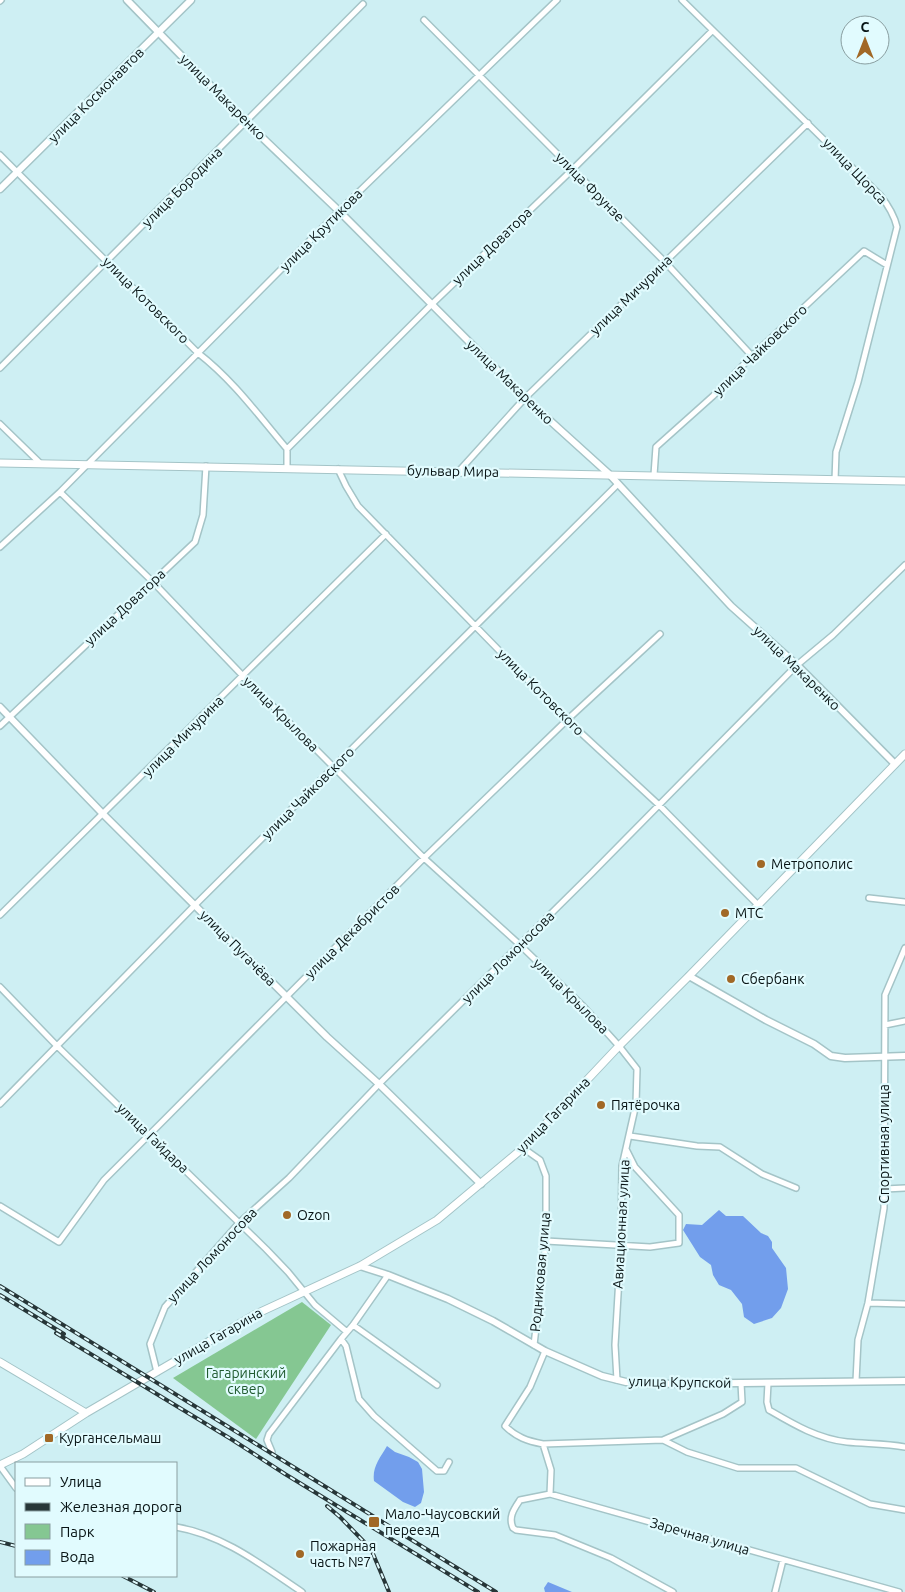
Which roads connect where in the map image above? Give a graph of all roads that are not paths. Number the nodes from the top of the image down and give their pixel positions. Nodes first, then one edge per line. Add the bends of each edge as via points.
1 (127, 0) edge
2 (191, 0) edge
3 (557, 0) edge
4 (682, 0) edge
5 (363, 4) dead end
6 (424, 20) dead end
7 (712, 31) junction
8 (159, 32) junction
9 (479, 76) junction
10 (246, 122) junction
11 (808, 123) junction
12 (0, 155) edge
13 (572, 169) junction
14 (17, 172) junction
15 (0, 189) edge
16 (339, 211) junction
17 (107, 262) junction
18 (665, 262) junction
19 (887, 265) junction
20 (431, 305) junction
21 (198, 353) junction
22 (752, 356) junction
23 (0, 368) edge
24 (525, 398) junction
25 (0, 424) edge
26 (287, 449) junction
27 (0, 462) edge
28 (40, 463) junction
29 (88, 464) junction
30 (206, 466) junction
31 (287, 468) junction
32 (338, 468) junction
33 (459, 471) junction
34 (609, 474) junction
35 (654, 475) junction
36 (835, 480) junction
37 (905, 481) edge
38 (618, 484) junction
39 (60, 492) junction
40 (386, 534) junction
41 (0, 547) edge
42 (905, 565) edge
43 (153, 582) junction
44 (476, 626) junction
45 (660, 634) dead end
46 (797, 665) junction
47 (243, 676) junction
48 (0, 708) edge
49 (9, 716) junction
50 (567, 720) junction
51 (0, 726) edge
52 (905, 754) edge
53 (895, 764) junction
54 (333, 767) junction
55 (658, 806) junction
56 (103, 814) junction
57 (424, 858) junction
58 (869, 898) dead end
59 (905, 902) edge
60 (194, 905) junction
61 (758, 905) junction
62 (0, 916) edge
63 (519, 944) junction
64 (905, 948) edge
65 (689, 976) junction
66 (0, 987) edge
67 (287, 997) junction
68 (905, 1021) edge
69 (885, 1025) junction
70 (57, 1046) junction
71 (619, 1046) junction
72 (884, 1056) junction
73 (905, 1056) edge
74 (379, 1084) junction
75 (0, 1104) edge
76 (149, 1135) junction
77 (630, 1136) junction
78 (523, 1148) junction
79 (626, 1148) junction
80 (481, 1184) junction
81 (796, 1188) dead end
82 (905, 1188) edge
83 (885, 1189) junction
84 (0, 1206) edge
85 (239, 1223) junction
86 (546, 1241) junction
87 (621, 1244) junction
88 (360, 1266) junction
89 (388, 1275) junction
90 (304, 1291) junction
91 (868, 1303) junction
92 (905, 1304) edge
93 (353, 1325) junction
94 (347, 1332) junction
95 (341, 1339) junction
96 (534, 1345) junction
97 (545, 1351) junction
98 (0, 1362) edge
99 (157, 1372) junction
100 (617, 1380) junction
101 (856, 1381) junction
102 (905, 1381) edge
103 (741, 1383) junction
104 (768, 1383) junction
105 (437, 1385) dead end
106 (86, 1413) junction
107 (663, 1440) junction
108 (543, 1444) junction
109 (905, 1447) edge
110 (272, 1452) dead end
111 (449, 1462) dead end
112 (0, 1466) edge
113 (15, 1487) edge
114 (550, 1494) junction
115 (905, 1510) edge
116 (178, 1527) edge
117 (783, 1560) junction
118 (302, 1592) edge
119 (672, 1592) edge
120 (775, 1592) edge
121 (899, 1592) edge

1 - 8 street, улица Макаренко
2 - 8 street, улица Космонавтов
3 - 9 street, улица Крутикова
4 - 7 street, улица Щорса
5 - 10 street, улица Бородина
6 - 9 street, улица Фрунзе
7 - 11 street, улица Щорса
7 - 13 street, улица Доватора
8 - 10 street, улица Макаренко
8 - 14 street, улица Космонавтов
9 - 13 street, улица Фрунзе
9 - 16 street, улица Крутикова
10 - 16 street, улица Макаренко
10 - 17 street, улица Бородина
11 - 18 street, улица Мичурина
11 - 19 street, улица Щорса via 889,207 897,227
12 - 14 street, улица Котовского
13 - 18 street, улица Фрунзе
13 - 20 street, улица Доватора
14 - 15 street, улица Космонавтов
14 - 17 street, улица Котовского
16 - 20 street, улица Макаренко
16 - 21 street, улица Крутикова
17 - 21 street, улица Котовского
17 - 23 street, улица Бородина
18 - 22 street, улица Фрунзе
18 - 24 street, улица Мичурина
19 - 22 street, улица Чайковского via 864,250
19 - 36 street, улица Щорса via 858,382 836,452
20 - 24 street, улица Макаренко
20 - 26 street, улица Доватора
21 - 26 street, улица Котовского via 241,394
21 - 29 street, улица Крутикова
22 - 35 street, улица Чайковского via 656,447
24 - 33 street, улица Мичурина
24 - 34 street, улица Макаренко
25 - 28 street
26 - 31 street
27 - 28 main road, бульвар Мира
28 - 29 main road, бульвар Мира
29 - 30 main road, бульвар Мира
29 - 39 street
30 - 31 main road, бульвар Мира
30 - 43 street, улица Доватора via 203,515 195,542
31 - 32 main road, бульвар Мира
32 - 33 main road, бульвар Мира
32 - 40 street, улица Котовского via 358,506
33 - 34 main road, бульвар Мира
34 - 35 main road, бульвар Мира
34 - 38 street, улица Макаренко
35 - 36 main road, бульвар Мира
36 - 37 main road, бульвар Мира
38 - 44 street, улица Чайковского
38 - 46 street, улица Макаренко via 731,606
39 - 41 street
39 - 43 street, улица Крылова
40 - 44 street, улица Котовского
40 - 47 street, улица Мичурина
42 - 46 street, улица Ломоносова
43 - 47 street, улица Крылова
43 - 49 street, улица Доватора
44 - 50 street, улица Котовского
44 - 54 street, улица Чайковского
45 - 50 street, улица Декабристов
46 - 53 street, улица Макаренко
46 - 55 street, улица Ломоносова
47 - 54 street, улица Крылова
47 - 56 street, улица Мичурина
48 - 49 street, улица Пугачёва
49 - 51 street, улица Доватора
49 - 56 street, улица Пугачёва
50 - 55 street, улица Котовского
50 - 57 street, улица Декабристов
52 - 53 main road, улица Гагарина
53 - 61 main road, улица Гагарина
54 - 57 street, улица Крылова
54 - 60 street, улица Чайковского
55 - 61 street, улица Котовского
55 - 63 street, улица Ломоносова
56 - 60 street, улица Пугачёва
56 - 62 street, улица Мичурина
57 - 63 street, улица Крылова
57 - 67 street, улица Декабристов
58 - 59 street
60 - 67 street, улица Пугачёва
60 - 70 street, улица Чайковского
61 - 65 main road, улица Гагарина
63 - 71 street, улица Крылова
63 - 74 street, улица Ломоносова
64 - 69 street, Спортивная улица via 885,994
65 - 71 main road, улица Гагарина
65 - 72 street via 831,1056
66 - 70 street, улица Гайдара
67 - 74 street, улица Пугачёва
67 - 76 street, улица Декабристов
68 - 69 street
69 - 72 street, Спортивная улица
70 - 75 street, улица Чайковского
70 - 76 street, улица Гайдара
71 - 77 street, Авиационная улица via 637,1069 636,1104
71 - 78 main road, улица Гагарина
72 - 73 street
72 - 83 street, Спортивная улица
74 - 80 street, улица Пугачёва
74 - 85 street, улица Ломоносова via 289,1178
76 - 84 street, улица Декабристов via 104,1180 59,1242
76 - 85 street, улица Гайдара
77 - 79 street, Авиационная улица
77 - 81 street via 720,1147 762,1174
78 - 80 main road, улица Гагарина
78 - 86 street, Родниковая улица via 540,1160 545,1170
79 - 87 street, Авиационная улица via 622,1166
79 - 87 street via 635,1167 679,1216 679,1244 650,1247
80 - 88 main road, улица Гагарина via 437,1220
82 - 83 street
83 - 91 street, Спортивная улица
85 - 90 street, улица Гайдара
85 - 99 street, улица Ломоносова via 165,1307 150,1344
86 - 87 street
86 - 96 street, Родниковая улица
87 - 100 street, Авиационная улица via 615,1346
88 - 89 street, улица Крупской
88 - 90 main road, улица Гагарина
89 - 93 street
89 - 96 street, улица Крупской via 493,1321
90 - 94 street, улица Гайдара via 315,1305
90 - 99 main road, улица Гагарина via 256,1314
91 - 92 street
91 - 101 street, Спортивная улица via 858,1340
93 - 94 street
93 - 105 street
94 - 95 street
95 - 110 street via 269,1434 267,1440
95 - 111 street via 346,1346 360,1398 374,1416 437,1472 444,1471
96 - 97 street, улица Крупской
97 - 100 street, улица Крупской
97 - 108 street via 530,1387 505,1426 516,1436
98 - 106 main road
99 - 106 main road, улица Гагарина
100 - 103 street, улица Крупской via 652,1384
101 - 102 street, улица Крупской
101 - 104 street, улица Крупской
103 - 104 street, улица Крупской
103 - 107 street via 742,1402 723,1414
104 - 109 street via 769,1410 806,1431 846,1442
106 - 112 main road, улица Гагарина
107 - 108 street
107 - 115 street via 687,1452 738,1468 796,1468 870,1504
108 - 114 street via 551,1470
112 - 113 street
114 - 117 street, Заречная улица
114 - 119 street via 520,1500 510,1519 513,1528 555,1535 610,1558
116 - 118 street via 234,1546
117 - 120 street
117 - 121 street, Заречная улица

